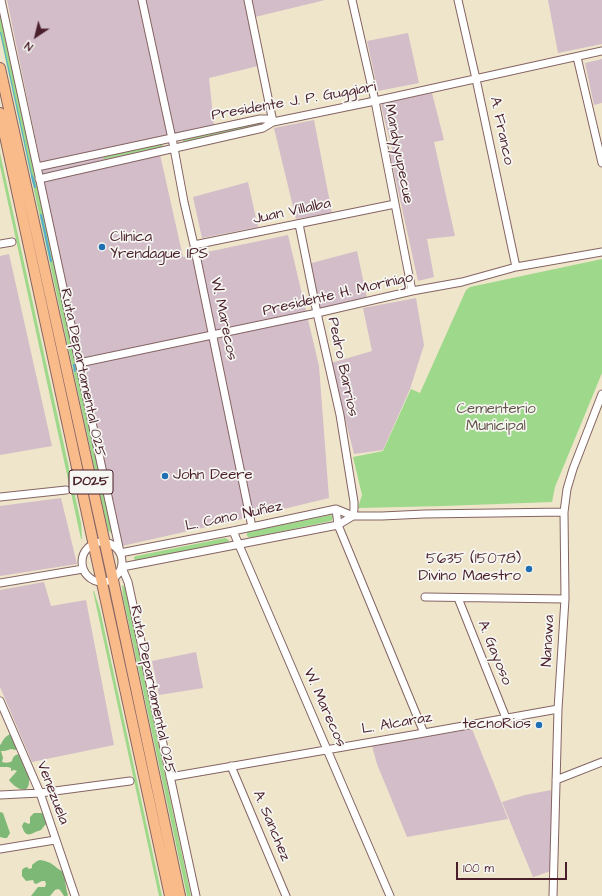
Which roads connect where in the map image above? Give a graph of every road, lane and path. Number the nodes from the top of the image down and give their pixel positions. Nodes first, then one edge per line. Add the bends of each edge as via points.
1 (1, 0) edge
2 (142, 0) edge
3 (248, 0) edge
4 (352, 0) edge
5 (458, 0) edge
6 (602, 51) edge
7 (577, 57) junction
8 (0, 68) edge
9 (476, 79) junction
10 (375, 102) junction
11 (0, 113) edge
12 (273, 122) junction
13 (172, 139) junction
14 (174, 148) junction
15 (91, 156) junction
16 (602, 163) edge
17 (37, 167) junction
18 (93, 167) junction
19 (39, 179) junction
20 (395, 204) junction
21 (298, 224) junction
22 (12, 242) dead end
23 (0, 244) edge
24 (194, 245) junction
25 (602, 252) edge
26 (516, 267) junction
27 (412, 291) junction
28 (317, 313) junction
29 (213, 335) junction
30 (79, 364) junction
31 (602, 394) edge
32 (66, 490) dead end
33 (0, 497) edge
34 (336, 509) junction
35 (564, 512) junction
36 (353, 516) junction
37 (338, 525) junction
38 (252, 527) junction
39 (233, 531) junction
40 (104, 542) junction
41 (94, 544) junction
42 (238, 545) junction
43 (120, 553) junction
44 (122, 568) junction
45 (83, 569) junction
46 (113, 580) junction
47 (0, 583) edge
48 (102, 583) junction
49 (425, 597) dead end
50 (458, 598) junction
51 (565, 599) junction
52 (0, 701) edge
53 (558, 709) junction
54 (2, 711) edge
55 (506, 718) junction
56 (424, 733) junction
57 (328, 750) junction
58 (602, 762) edge
59 (231, 766) junction
60 (170, 776) junction
61 (556, 780) junction
62 (130, 782) dead end
63 (40, 793) junction
64 (0, 795) edge
65 (56, 840) junction
66 (0, 849) edge
67 (75, 896) edge
68 (170, 896) edge
69 (180, 896) edge
70 (196, 896) edge
71 (286, 896) edge
72 (390, 896) edge
73 (553, 896) edge

1 - 17 street
2 - 13 street, W. Marecos
3 - 12 street
4 - 10 street, Mandyyupecue
5 - 9 street, A. Franco
6 - 7 street, Presidente J. P. Guggiari
7 - 9 street, Presidente J. P. Guggiari
7 - 16 street
8 - 40 highway, Ruta Departamental 025 / D025
9 - 10 street, Presidente J. P. Guggiari
9 - 26 street, A. Franco
10 - 12 street, Presidente J. P. Guggiari
10 - 20 street, Mandyyupecue
11 - 41 highway, Ruta Departamental 025 / D025
12 - 13 street, Presidente J. P. Guggiari via 260,119
12 - 14 street via 263,128
13 - 14 street, W. Marecos
13 - 15 street, Presidente J. P. Guggiari
14 - 18 street
14 - 24 street, W. Marecos
15 - 17 street, Presidente J. P. Guggiari
15 - 18 street
17 - 19 street
18 - 19 street
19 - 30 street
20 - 21 street, Juan Villalba
20 - 27 street, Mandyyupecue
21 - 24 street, Juan Villalba
21 - 28 street, Pedro Barrios
22 - 23 street
24 - 29 street, W. Marecos
25 - 26 street, Presidente H. Morinigo
26 - 27 street, Presidente H. Morinigo via 462,282
27 - 28 street, Presidente H. Morinigo
28 - 29 street, Presidente H. Morinigo
28 - 36 street, Pedro Barrios via 340,415 354,502
29 - 30 street, Presidente H. Morinigo
29 - 38 street, W. Marecos
30 - 43 street
31 - 35 street, Nanawa via 573,469
32 - 33 street
34 - 36 street
34 - 37 street
34 - 38 street, L. Cano Nuñez
35 - 36 street
35 - 51 street, Nanawa
36 - 37 street, L. Cano Nuñez
37 - 42 street, L. Cano Nuñez
37 - 56 street
38 - 39 street, L. Cano Nuñez
39 - 42 street, W. Marecos
39 - 43 street, L. Cano Nuñez
40 - 41 street
40 - 43 street via 117,548
40 - 46 highway, Ruta Departamental 025 / D025
41 - 45 street via 83,556
41 - 48 highway, Ruta Departamental 025 / D025
42 - 44 street, L. Cano Nuñez
42 - 57 street, W. Marecos
43 - 44 street
44 - 46 street
44 - 60 street via 128,582
45 - 47 street
45 - 48 street via 91,579
46 - 48 street
46 - 69 highway, Ruta Departamental 025 / D025
48 - 68 highway, Ruta Departamental 025 / D025
49 - 50 street
50 - 51 street
50 - 55 street, A. Gayoso
51 - 53 street, Nanawa
52 - 54 street, Venezuela
53 - 55 street, L. Alcaraz
53 - 61 street, Nanawa
54 - 63 street, Venezuela
55 - 56 street, L. Alcaraz
56 - 57 street, L. Alcaraz
57 - 59 street, L. Alcaraz
57 - 72 street, W. Marecos
58 - 61 street
59 - 60 street, L. Alcaraz
59 - 71 street, A. Sanchez
60 - 70 street
61 - 73 street, Nanawa
62 - 63 street
63 - 64 street
63 - 65 street, Venezuela
65 - 66 street
65 - 67 street, Venezuela

